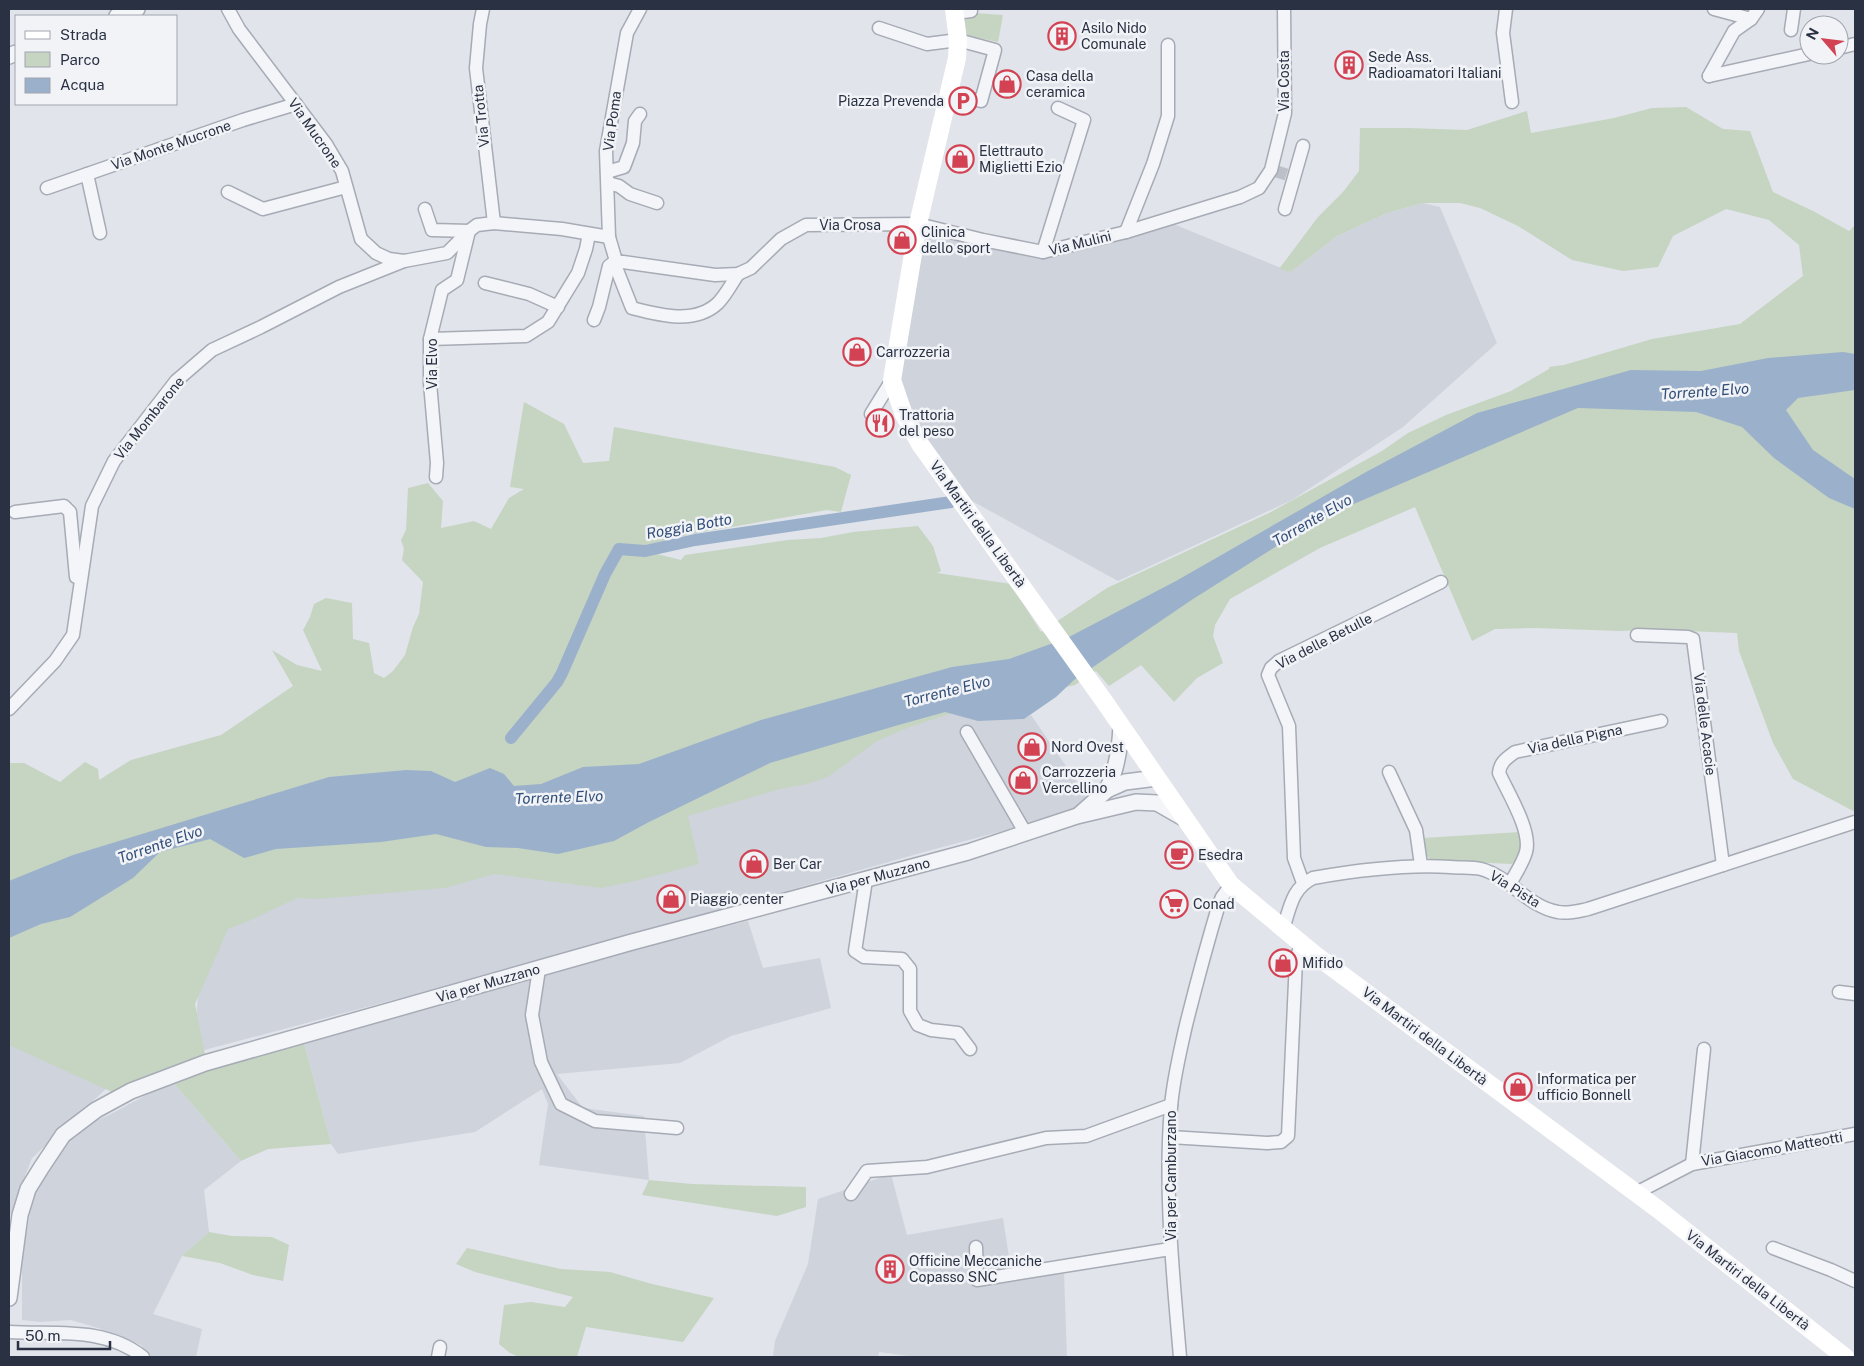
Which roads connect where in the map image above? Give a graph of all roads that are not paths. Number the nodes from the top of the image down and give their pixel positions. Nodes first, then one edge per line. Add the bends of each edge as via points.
1 (137, 9) edge
2 (228, 9) edge
3 (483, 9) edge
4 (640, 9) edge
5 (1284, 9) edge
6 (1506, 9) edge
7 (1714, 9) edge
8 (1794, 9) edge
9 (960, 10) edge
10 (1754, 14) edge
11 (119, 15) edge
12 (879, 28) dead end
13 (1791, 30) dead end
14 (958, 40) junction
15 (1168, 45) dead end
16 (1799, 56) edge
17 (948, 94) junction
18 (1512, 102) dead end
19 (296, 104) junction
20 (1058, 108) dead end
21 (640, 114) dead end
22 (1303, 146) dead end
23 (87, 174) junction
24 (608, 178) junction
25 (346, 187) junction
26 (48, 188) dead end
27 (228, 192) dead end
28 (1240, 197) joint
29 (657, 203) dead end
30 (425, 209) dead end
31 (1285, 209) dead end
32 (494, 223) junction
33 (918, 224) junction
34 (468, 231) junction
35 (1126, 232) junction
36 (100, 233) dead end
37 (589, 234) junction
38 (609, 237) junction
39 (1044, 252) junction
40 (404, 261) junction
41 (616, 261) junction
42 (738, 274) junction
43 (485, 283) dead end
44 (558, 307) junction
45 (594, 320) dead end
46 (430, 339) junction
47 (892, 380) junction
48 (871, 414) dead end
49 (436, 477) dead end
50 (15, 512) dead end
51 (1441, 582) dead end
52 (78, 597) junction
53 (1637, 635) dead end
54 (9, 709) edge
55 (1661, 721) dead end
56 (1121, 726) junction
57 (967, 732) dead end
58 (1389, 772) dead end
59 (1157, 778) junction
60 (1107, 790) junction
61 (1136, 802) junction
62 (1077, 816) junction
63 (1185, 819) junction
64 (1855, 822) edge
65 (1026, 832) junction
66 (1421, 865) junction
67 (1723, 865) junction
68 (866, 880) junction
69 (1303, 882) junction
70 (1510, 884) junction
71 (1231, 885) junction
72 (1283, 929) junction
73 (1301, 944) junction
74 (539, 969) junction
75 (1839, 992) dead end
76 (1855, 994) edge
77 (970, 1049) dead end
78 (1704, 1049) dead end
79 (1171, 1105) junction
80 (677, 1128) dead end
81 (1855, 1134) edge
82 (1170, 1137) junction
83 (1692, 1164) junction
84 (1636, 1193) junction
85 (851, 1194) dead end
86 (976, 1247) dead end
87 (1170, 1248) junction
88 (1774, 1248) dead end
89 (1855, 1280) edge
90 (9, 1298) edge
91 (9, 1332) edge
92 (143, 1357) edge
93 (1180, 1357) edge
94 (1845, 1357) edge

1 - 11 street
2 - 19 street, Via Mucrone via 239,29
3 - 32 street, Via Trotta via 476,68
4 - 24 street, Via Poma via 627,33 606,151
5 - 28 street, Via Costa via 1286,113 1273,170 1259,188
6 - 18 street via 1503,33
7 - 10 street
8 - 13 street
9 - 14 main road, Via Martiri della Libertà
10 - 16 street via 1734,31 1709,76
12 - 14 street via 927,48
14 - 17 main road, Via Martiri della Libertà
14 - 17 street via 995,50 981,101
15 - 35 street via 1168,116
17 - 33 main road, Via Martiri della Libertà
19 - 23 street, Via Monte Mucrone
19 - 25 street, Via Mucrone via 326,144 342,171
20 - 39 street via 1084,120
21 - 24 street via 635,120 633,143 624,167
22 - 31 street via 1291,175
23 - 26 street, Via Monte Mucrone
23 - 36 street
24 - 29 street via 630,194
24 - 38 street, Via Poma
25 - 27 street via 263,209
25 - 40 street, Via Mucrone via 361,240 376,253
28 - 35 street, Via Mulini
30 - 34 street via 432,230
32 - 34 street via 477,225
32 - 37 street
33 - 39 street, Via Mulini
33 - 42 street, Via Crosa via 806,225 780,239 751,268
33 - 47 main road, Via Martiri della Libertà
34 - 40 street, Via Mucrone via 447,253
34 - 46 street, Via Elvo via 457,280 442,290
35 - 39 street, Via Mulini
37 - 38 street
37 - 44 street via 578,273
38 - 41 street, Via Crosa
40 - 52 street, Via Mombarone via 339,287 212,350 176,381 114,461 92,506
41 - 42 street via 715,275
41 - 42 street, Via Crosa via 632,308 661,316 704,312 718,303
41 - 45 street via 609,266
43 - 44 street via 529,294
44 - 46 street via 548,322 526,336
46 - 49 street, Via Elvo
47 - 48 street
47 - 56 main road, Via Martiri della Libertà via 904,415 920,444
50 - 52 street via 64,506 70,512
51 - 69 street, Via delle Betulle via 1279,661 1271,668 1268,675 1289,726 1294,858
52 - 54 street, Via Mombarone via 73,635 55,661
53 - 67 street, Via delle Acacie via 1693,639
55 - 70 street, Via della Pigna via 1516,752 1506,759 1499,773 1527,842 1526,853
56 - 59 main road, Via Martiri della Libertà
56 - 60 street, Via per Muzzano via 1120,750
57 - 65 street
58 - 66 street via 1416,830
59 - 60 street, Via per Muzzano via 1125,782
59 - 61 street
59 - 63 main road, Via Martiri della Libertà
60 - 62 street, Via per Muzzano
61 - 62 street, Via per Muzzano
61 - 63 street, Via per Muzzano via 1157,803
62 - 65 street, Via per Muzzano
63 - 71 main road, Via Martiri della Libertà
64 - 67 street, Via Pista
65 - 68 street, Via per Muzzano
66 - 69 street, Via Pista via 1330,875
66 - 70 street, Via Pista via 1479,869
67 - 70 street, Via Pista via 1572,912 1545,908
68 - 74 street, Via per Muzzano
68 - 77 street via 855,951 864,957 902,959 910,969 910,1012 918,1025 958,1033
69 - 72 street
71 - 72 main road, Via Martiri della Libertà
71 - 79 street, Via per Camburzano via 1219,904 1196,984
72 - 73 main road, Via Martiri della Libertà
73 - 82 street via 1296,960 1288,1136 1281,1142 1267,1143
73 - 84 main road, Via Martiri della Libertà
74 - 80 street via 532,1014 541,1062 561,1104 595,1122
74 - 90 street, Via per Muzzano via 205,1064 131,1091 96,1110 63,1135 28,1189 20,1215
75 - 76 street
78 - 83 street
79 - 82 street, Via per Camburzano
79 - 85 street via 1086,1136 1046,1138 927,1167 867,1171
81 - 83 street, Via Giacomo Matteotti
82 - 87 street, Via per Camburzano
83 - 84 street, Via Giacomo Matteotti
84 - 94 main road, Via Martiri della Libertà
86 - 87 street via 977,1280
87 - 93 street, Via per Camburzano
88 - 89 street
91 - 92 street via 72,1332 115,1341

